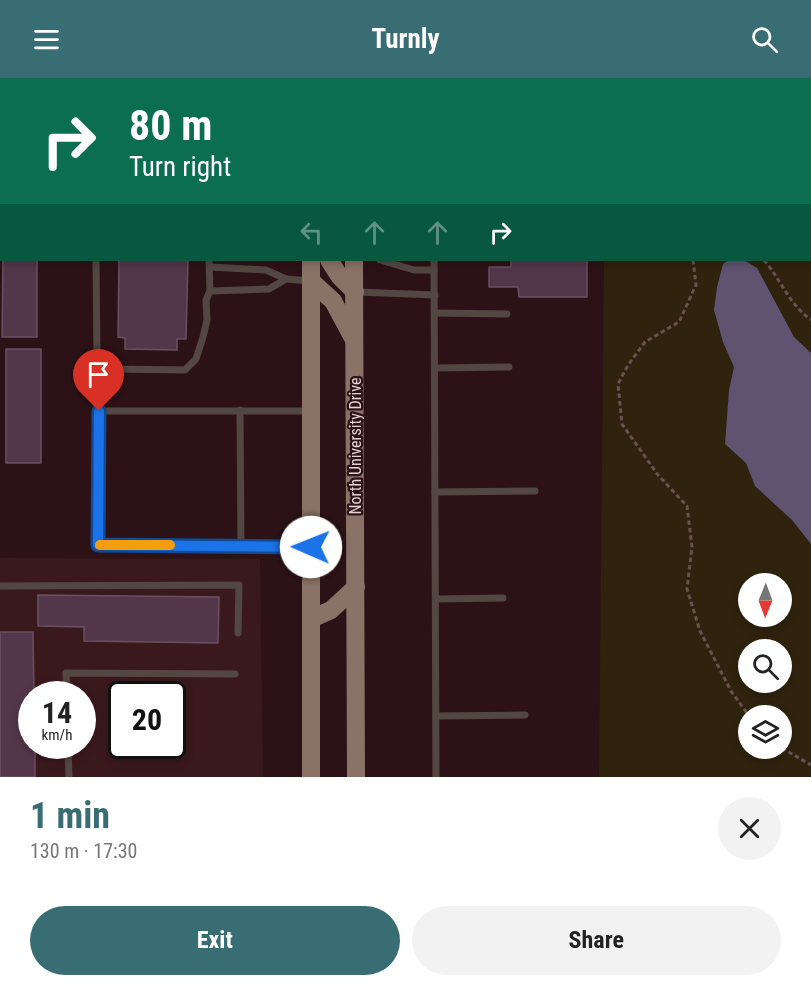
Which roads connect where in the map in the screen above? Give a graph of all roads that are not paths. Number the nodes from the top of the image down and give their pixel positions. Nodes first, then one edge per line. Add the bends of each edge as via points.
1 (96, 261) edge
2 (311, 261) edge
3 (330, 261) edge
4 (354, 261) edge
5 (383, 261) edge
6 (434, 261) edge
7 (209, 263) edge
8 (434, 270) junction
9 (286, 279) junction
10 (311, 281) junction
11 (210, 291) junction
12 (355, 292) junction
13 (435, 294) junction
14 (435, 313) junction
15 (507, 314) dead end
16 (355, 342) junction
17 (435, 368) junction
18 (509, 368) dead end
19 (240, 410) junction
20 (311, 411) junction
21 (535, 491) dead end
22 (435, 492) junction
23 (241, 546) junction
24 (311, 547) junction
25 (0, 586) edge
26 (356, 587) junction
27 (503, 598) dead end
28 (436, 599) junction
29 (311, 619) junction
30 (238, 633) dead end
31 (235, 674) dead end
32 (66, 681) edge
33 (525, 715) dead end
34 (436, 717) junction
35 (68, 759) edge
36 (69, 777) edge
37 (311, 777) edge
38 (356, 777) edge
39 (436, 777) edge

1 - 11 lane via 97,357 102,365 112,369 185,370 196,359 203,337
2 - 10 main road
3 - 12 main road
4 - 12 main road, North University Drive
5 - 8 lane via 414,270
6 - 8 lane
7 - 9 lane via 266,270
7 - 11 lane
8 - 13 lane
9 - 10 lane
9 - 11 lane via 269,289
10 - 16 main road via 333,301
10 - 20 main road
12 - 13 lane
12 - 16 main road, North University Drive
13 - 14 lane
14 - 15 lane
14 - 17 lane
16 - 26 main road, North University Drive
17 - 18 lane
17 - 22 lane
19 - 20 lane
19 - 23 lane
19 - 23 lane via 99,411 98,545
20 - 24 main road
21 - 22 lane
22 - 28 lane
23 - 24 lane
24 - 29 main road
25 - 30 lane via 239,585
26 - 29 main road via 331,610
26 - 38 main road, North University Drive
27 - 28 lane
28 - 34 lane
29 - 37 main road
31 - 32 lane via 66,673
33 - 34 lane
34 - 39 lane
35 - 36 lane

